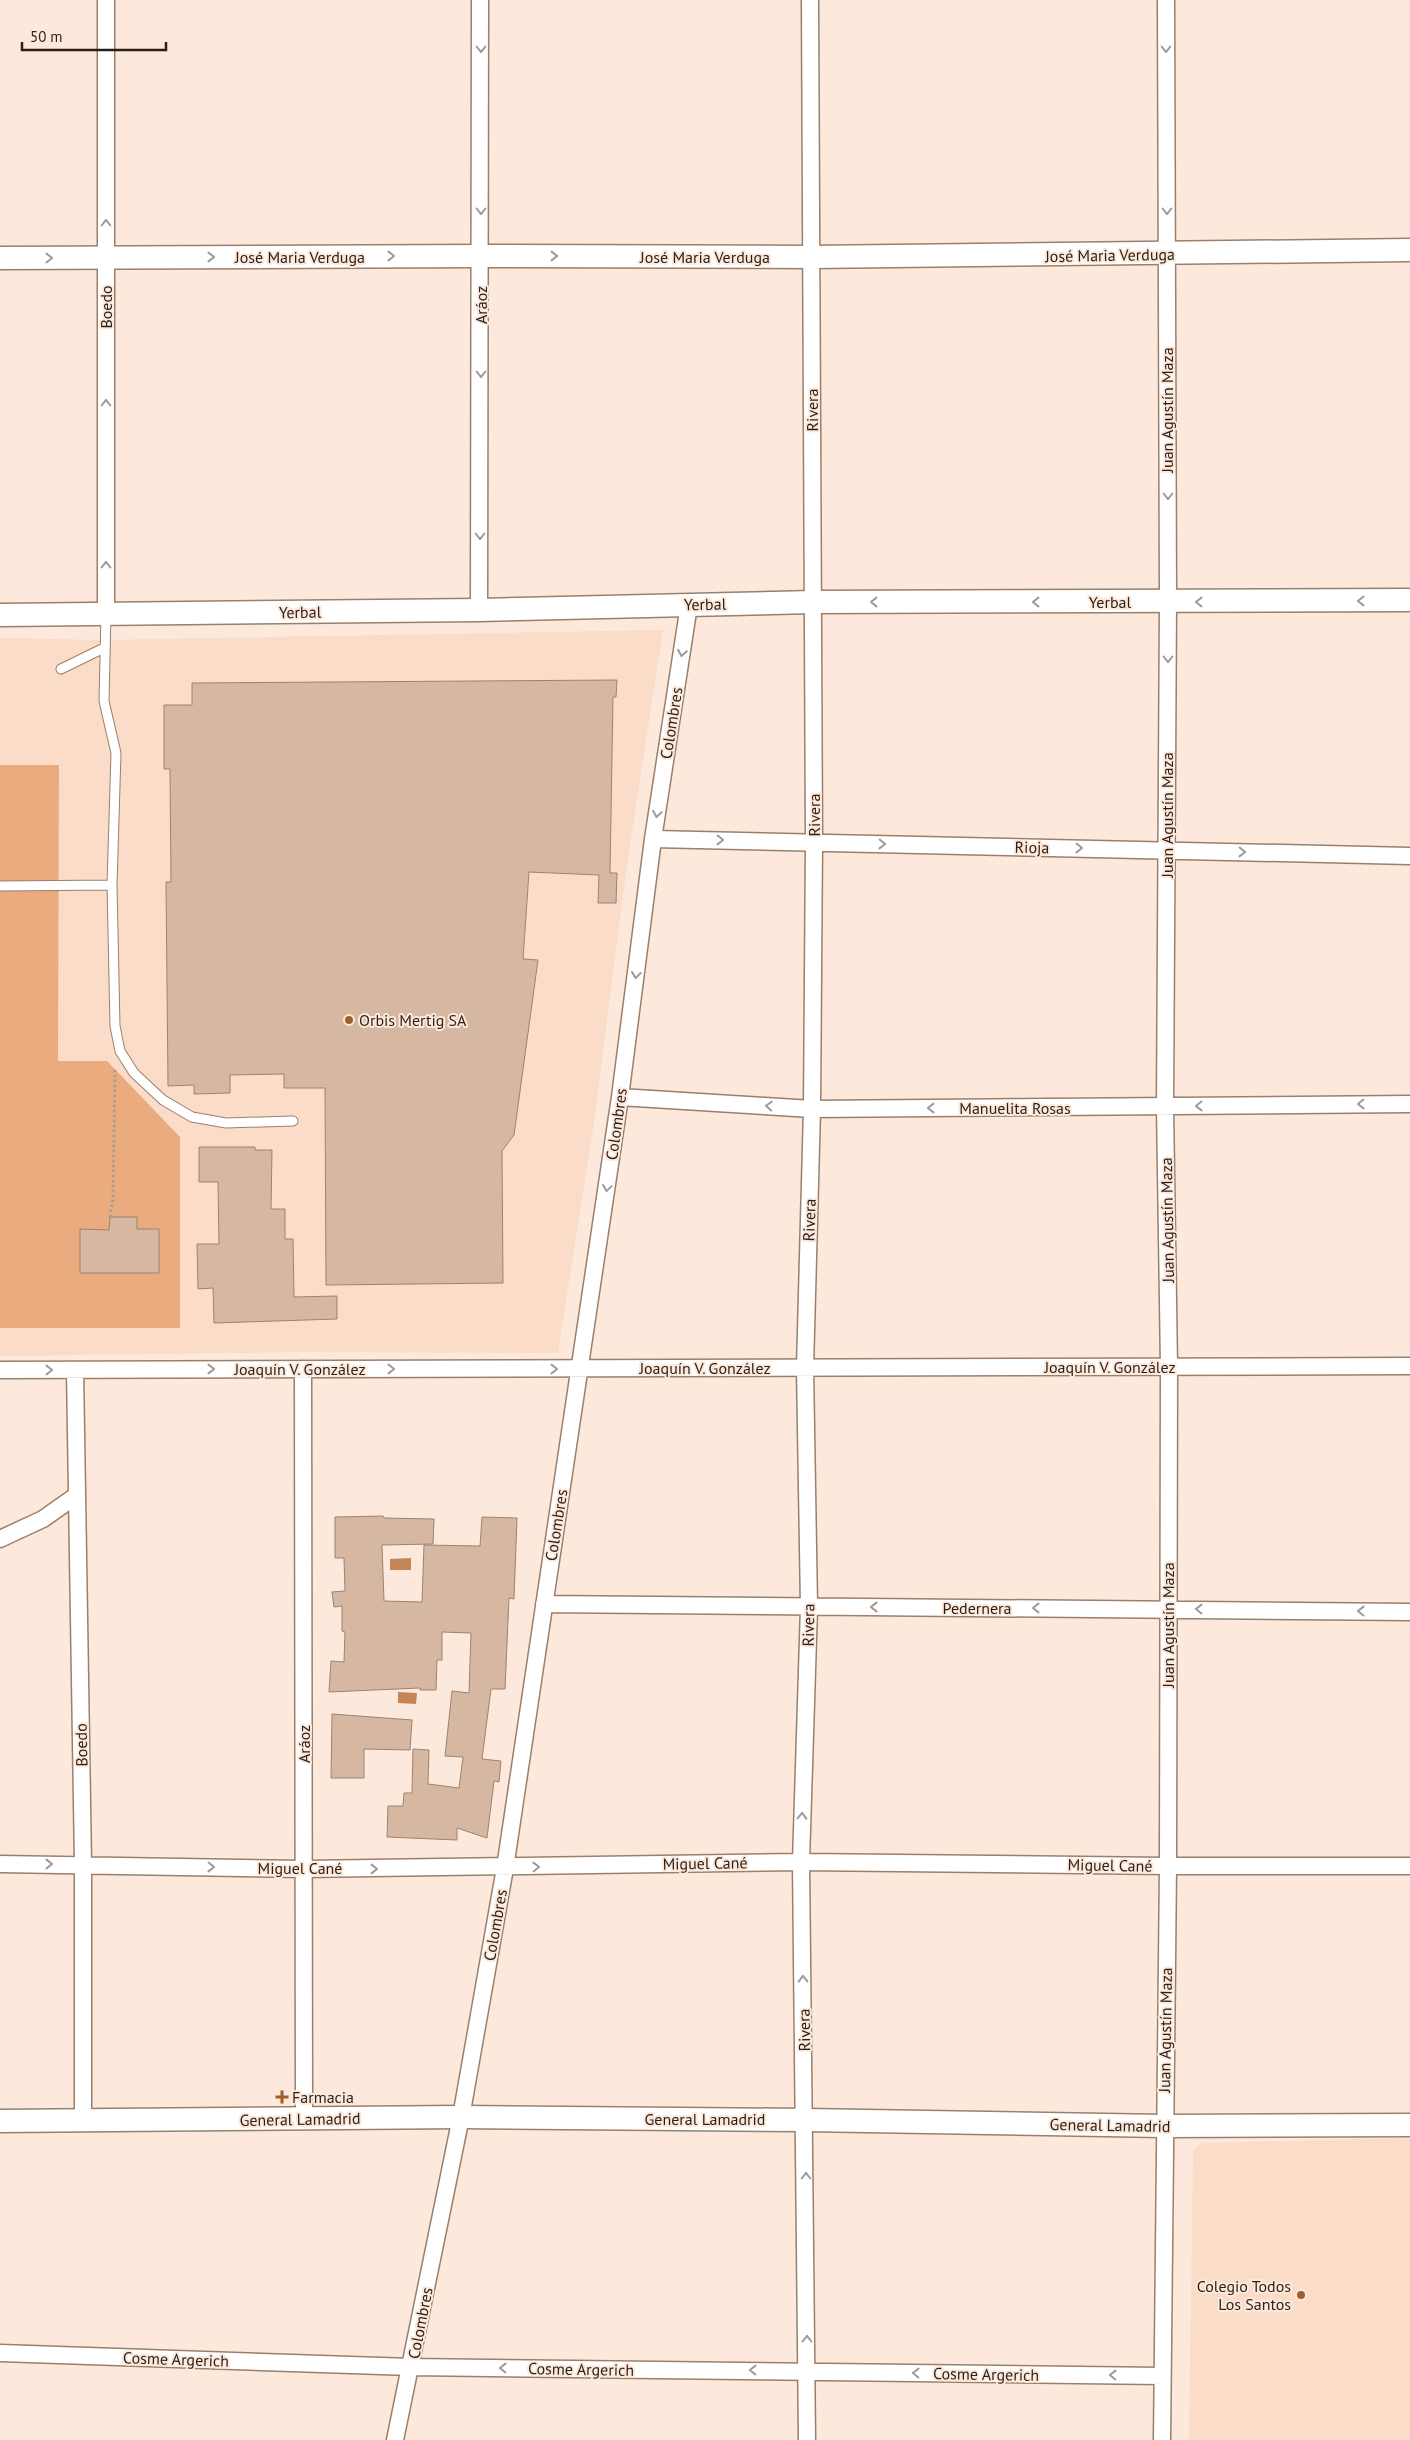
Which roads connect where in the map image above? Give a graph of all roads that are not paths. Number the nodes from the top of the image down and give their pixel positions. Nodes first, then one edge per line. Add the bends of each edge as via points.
1 (106, 0) edge
2 (480, 0) edge
3 (810, 0) edge
4 (1166, 0) edge
5 (1410, 250) edge
6 (1167, 255) junction
7 (481, 256) junction
8 (811, 257) junction
9 (0, 258) edge
10 (106, 258) junction
11 (1410, 600) edge
12 (813, 602) junction
13 (1168, 602) junction
14 (689, 605) junction
15 (480, 610) junction
16 (106, 614) junction
17 (0, 615) edge
18 (104, 648) junction
19 (61, 669) dead end
20 (653, 839) junction
21 (814, 842) junction
22 (1166, 850) junction
23 (1410, 856) edge
24 (112, 885) junction
25 (0, 886) edge
26 (620, 1098) junction
27 (1410, 1104) edge
28 (1166, 1107) junction
29 (812, 1108) junction
30 (293, 1121) dead end
31 (1410, 1366) edge
32 (1169, 1367) junction
33 (805, 1368) junction
34 (304, 1369) junction
35 (580, 1369) junction
36 (0, 1370) edge
37 (75, 1370) junction
38 (77, 1495) junction
39 (0, 1539) edge
40 (544, 1604) junction
41 (809, 1607) junction
42 (1167, 1608) junction
43 (1410, 1612) edge
44 (801, 1862) junction
45 (0, 1864) edge
46 (83, 1864) junction
47 (1168, 1866) junction
48 (1410, 1866) edge
49 (505, 1868) junction
50 (304, 1869) junction
51 (461, 2117) junction
52 (0, 2120) edge
53 (304, 2120) junction
54 (805, 2120) junction
55 (83, 2121) junction
56 (1410, 2125) edge
57 (1164, 2126) junction
58 (0, 2352) edge
59 (411, 2367) junction
60 (807, 2371) junction
61 (1162, 2376) junction
62 (395, 2440) edge
63 (807, 2440) edge
64 (1162, 2440) edge

10 -> 1 street, Boedo
2 -> 7 street, Aráoz
3 - 8 street, Rivera
4 -> 6 street, Juan Agustín Maza
5 - 6 street, José Maria Verduga
6 - 8 street, José Maria Verduga
6 -> 13 street, Juan Agustín Maza
7 -> 8 street, José Maria Verduga
10 -> 7 street, José Maria Verduga
7 -> 15 street, Aráoz
8 - 12 street, Rivera
9 -> 10 street, José Maria Verduga
16 -> 10 street, Boedo
11 -> 13 street, Yerbal
13 -> 12 street, Yerbal
12 - 14 street, Yerbal
12 - 21 street, Rivera
13 -> 22 street, Juan Agustín Maza
14 - 15 street, Yerbal
14 -> 20 street, Colombres
15 - 16 street, Yerbal
16 - 17 street, Yerbal
16 - 18 lane
18 - 19 lane
18 - 24 lane via 104,701 116,753
20 -> 21 street, Rioja
20 -> 26 street, Colombres
21 -> 22 street, Rioja
21 - 29 street, Rivera
22 -> 23 street, Rioja
22 - 28 street, Juan Agustín Maza
24 - 25 lane
24 - 30 lane via 115,1026 120,1051 134,1073 163,1100 192,1117 226,1123
29 -> 26 street, Manuelita Rosas
26 -> 35 street, Colombres
27 -> 28 street, Manuelita Rosas
28 -> 29 street, Manuelita Rosas
28 - 32 street, Juan Agustín Maza
29 - 33 street, Rivera
31 - 32 street, Joaquín V. González
32 - 33 street, Joaquín V. González
32 - 42 street, Juan Agustín Maza
33 - 35 street, Joaquín V. González
33 - 41 street, Rivera
34 -> 35 street, Joaquín V. González
37 -> 34 street, Joaquín V. González
34 - 50 street, Aráoz
35 - 40 street, Colombres
36 -> 37 street, Joaquín V. González
37 - 38 street, Boedo
38 - 39 street via 43,1520
38 - 46 street, Boedo
40 - 41 street, Pedernera
40 - 49 street, Colombres
42 -> 41 street, Pedernera
44 -> 41 street, Rivera
43 -> 42 street, Pedernera
42 - 47 street, Juan Agustín Maza
44 - 47 street, Miguel Cané
49 -> 44 street, Miguel Cané
54 -> 44 street, Rivera
45 -> 46 street, Miguel Cané
46 -> 50 street, Miguel Cané
46 - 55 street, Boedo
47 - 48 street, Miguel Cané
47 - 57 street, Juan Agustín Maza
50 -> 49 street, Miguel Cané
49 - 51 street, Colombres
50 - 53 street, Aráoz
51 - 53 street, General Lamadrid
51 - 54 street, General Lamadrid
51 - 59 street, Colombres
52 - 55 street, General Lamadrid
53 - 55 street, General Lamadrid
54 - 57 street, General Lamadrid
60 -> 54 street, Rivera
56 - 57 street, General Lamadrid
57 - 61 street, Juan Agustín Maza
58 - 59 street, Cosme Argerich
60 -> 59 street, Cosme Argerich
59 - 62 street, Colombres
61 -> 60 street, Cosme Argerich
60 - 63 street, Rivera
61 - 64 street, Juan Agustín Maza

